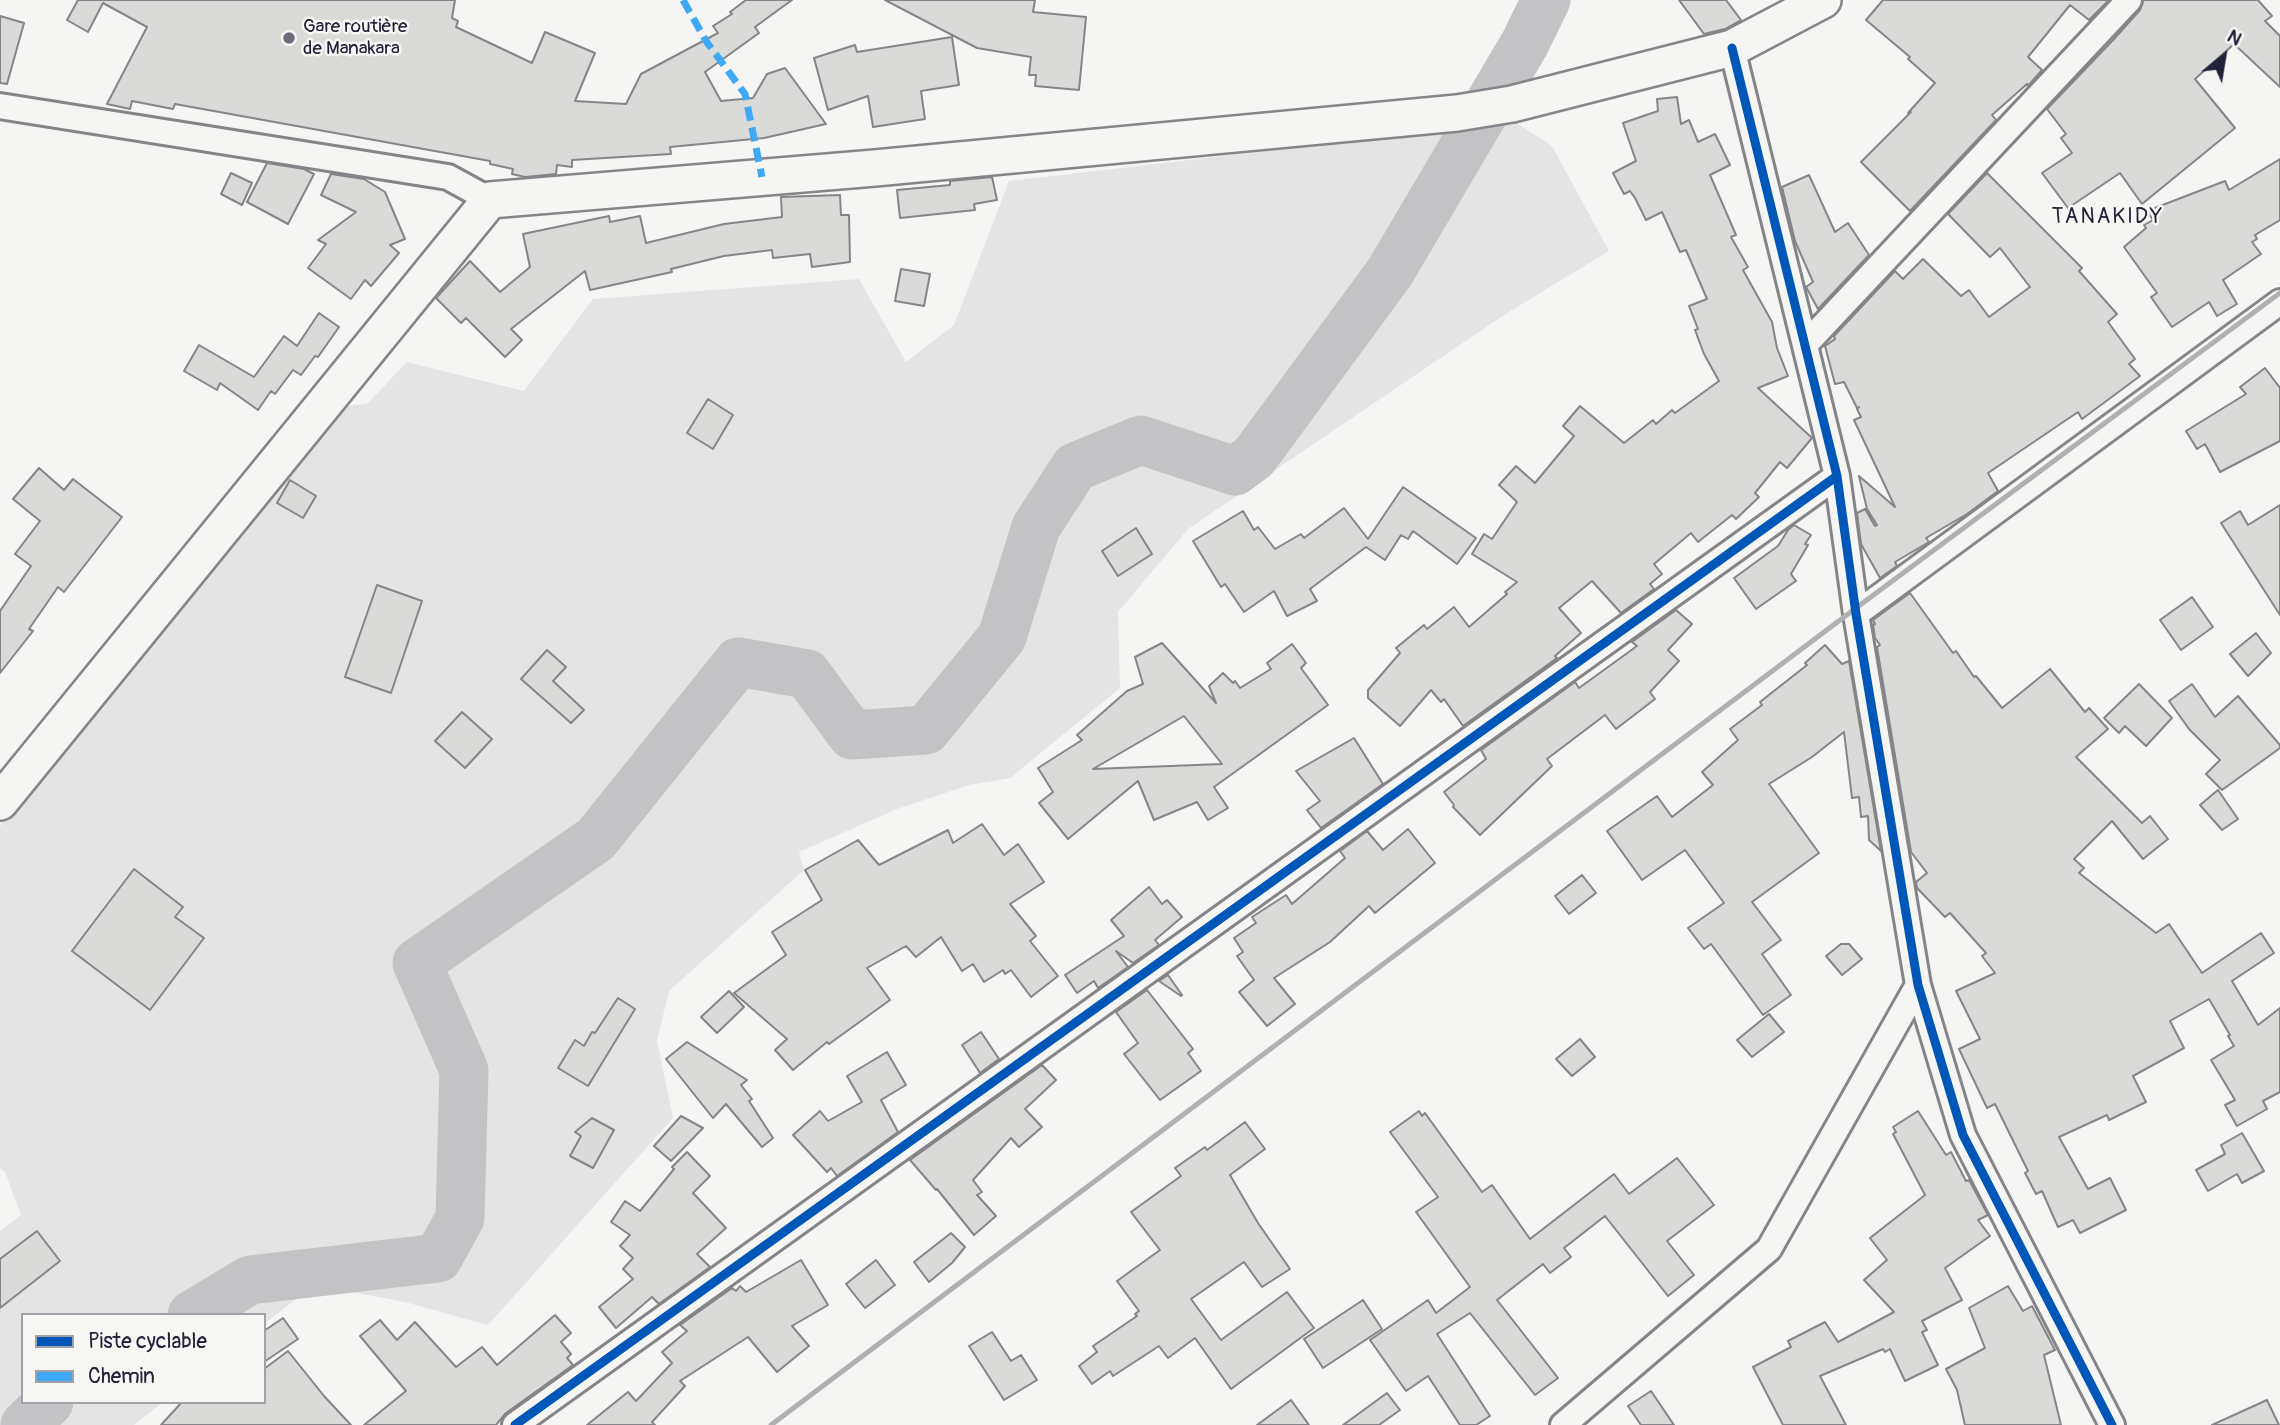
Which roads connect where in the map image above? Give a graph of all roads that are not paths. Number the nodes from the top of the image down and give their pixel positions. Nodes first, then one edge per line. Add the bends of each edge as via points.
1 (1823, 0) edge
2 (2129, 0) edge
3 (1732, 48) junction
4 (0, 106) edge
5 (490, 200) junction
6 (2280, 302) edge
7 (1805, 345) junction
8 (1837, 476) junction
9 (1856, 614) junction
10 (0, 802) edge
11 (1918, 985) junction
12 (515, 1425) edge
13 (1563, 1425) edge
14 (2112, 1425) edge

1 - 3 main road
2 - 7 street
3 - 5 main road via 1512,104 1457,113
3 - 7 street
4 - 5 street via 448,177
5 - 10 main road
6 - 9 street
7 - 8 street
8 - 9 street
8 - 12 street
9 - 11 street
11 - 13 street via 1769,1249
11 - 14 street via 1963,1135

